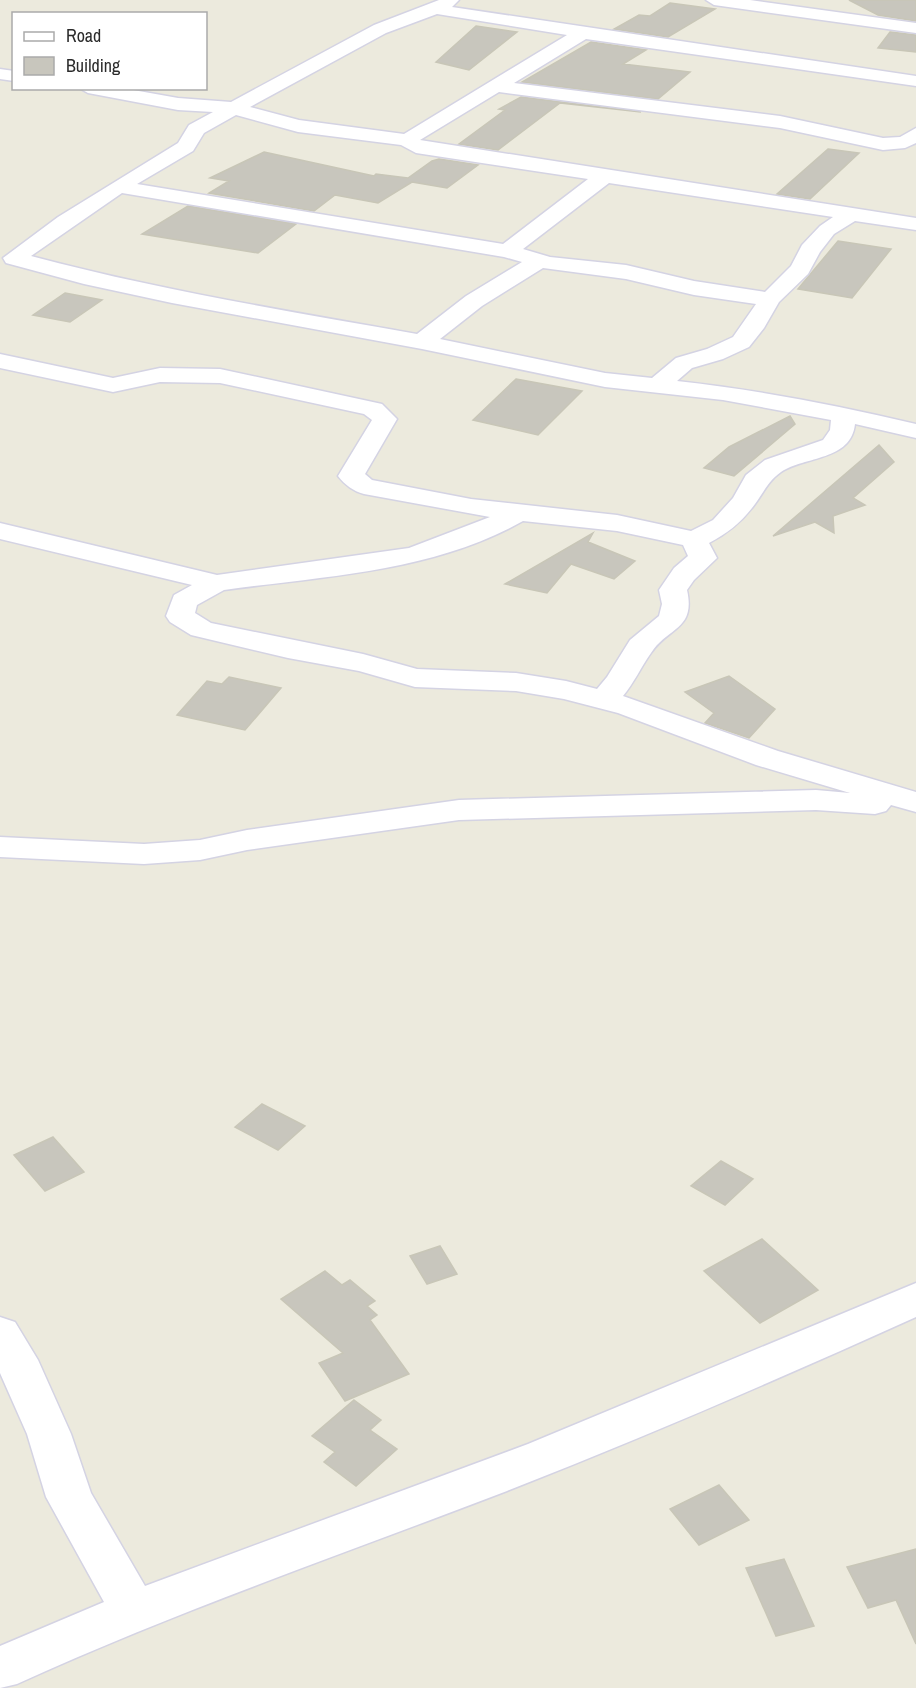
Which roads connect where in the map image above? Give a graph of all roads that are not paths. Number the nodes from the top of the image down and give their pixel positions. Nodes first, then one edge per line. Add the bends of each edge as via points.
1 (714, 0) edge
2 (443, 4) edge
3 (916, 28) edge
4 (584, 33) junction
5 (916, 81) edge
6 (496, 86) junction
7 (99, 90) edge
8 (178, 104) junction
9 (232, 108) junction
10 (196, 129) junction
11 (916, 134) edge
12 (407, 140) junction
13 (604, 177) junction
14 (121, 187) junction
15 (852, 214) junction
16 (916, 224) edge
17 (507, 251) junction
18 (7, 261) edge
19 (539, 261) junction
20 (770, 299) junction
21 (422, 342) junction
22 (0, 362) edge
23 (659, 384) junction
24 (844, 415) junction
25 (916, 431) edge
26 (519, 512) junction
27 (0, 531) edge
28 (694, 540) junction
29 (217, 583) junction
30 (604, 700) junction
31 (916, 802) edge
32 (916, 807) edge
33 (0, 847) edge
34 (916, 1299) edge
35 (0, 1334) edge
36 (135, 1612) junction
37 (0, 1669) edge

1 - 3 street
2 - 4 street
2 - 9 street via 380,29
4 - 5 street
4 - 6 street
6 - 11 street via 770,120 883,144 905,142
6 - 12 street
7 - 8 street
8 - 9 street
8 - 10 street
9 - 10 street
9 - 12 street via 298,126
10 - 14 street via 186,147
12 - 13 street via 416,147
13 - 15 street
13 - 17 street
14 - 17 street
14 - 18 street
15 - 16 street
15 - 20 street via 827,230 800,269
17 - 19 street
18 - 21 street
19 - 20 street via 626,272 694,288
19 - 21 street via 474,301
20 - 23 street via 741,342 684,363
21 - 23 street via 605,380
22 - 26 street via 113,385 160,375 220,376 373,409 385,419 351,476 364,486
23 - 24 street
24 - 25 street
24 - 28 street via 842,430 832,445 774,465 755,480 744,501 722,526
26 - 28 street via 659,529
26 - 29 street via 494,526 414,555
27 - 29 street
28 - 30 street via 703,558 673,590 676,604 672,619 640,646
29 - 30 street via 184,601 180,616 201,629 363,663 415,678 516,682
30 - 31 street via 767,758
32 - 33 street via 816,800 459,810 200,850 144,854
34 - 36 street via 712,1390 491,1477 189,1588
35 - 36 street via 49,1434 69,1497
36 - 37 street

